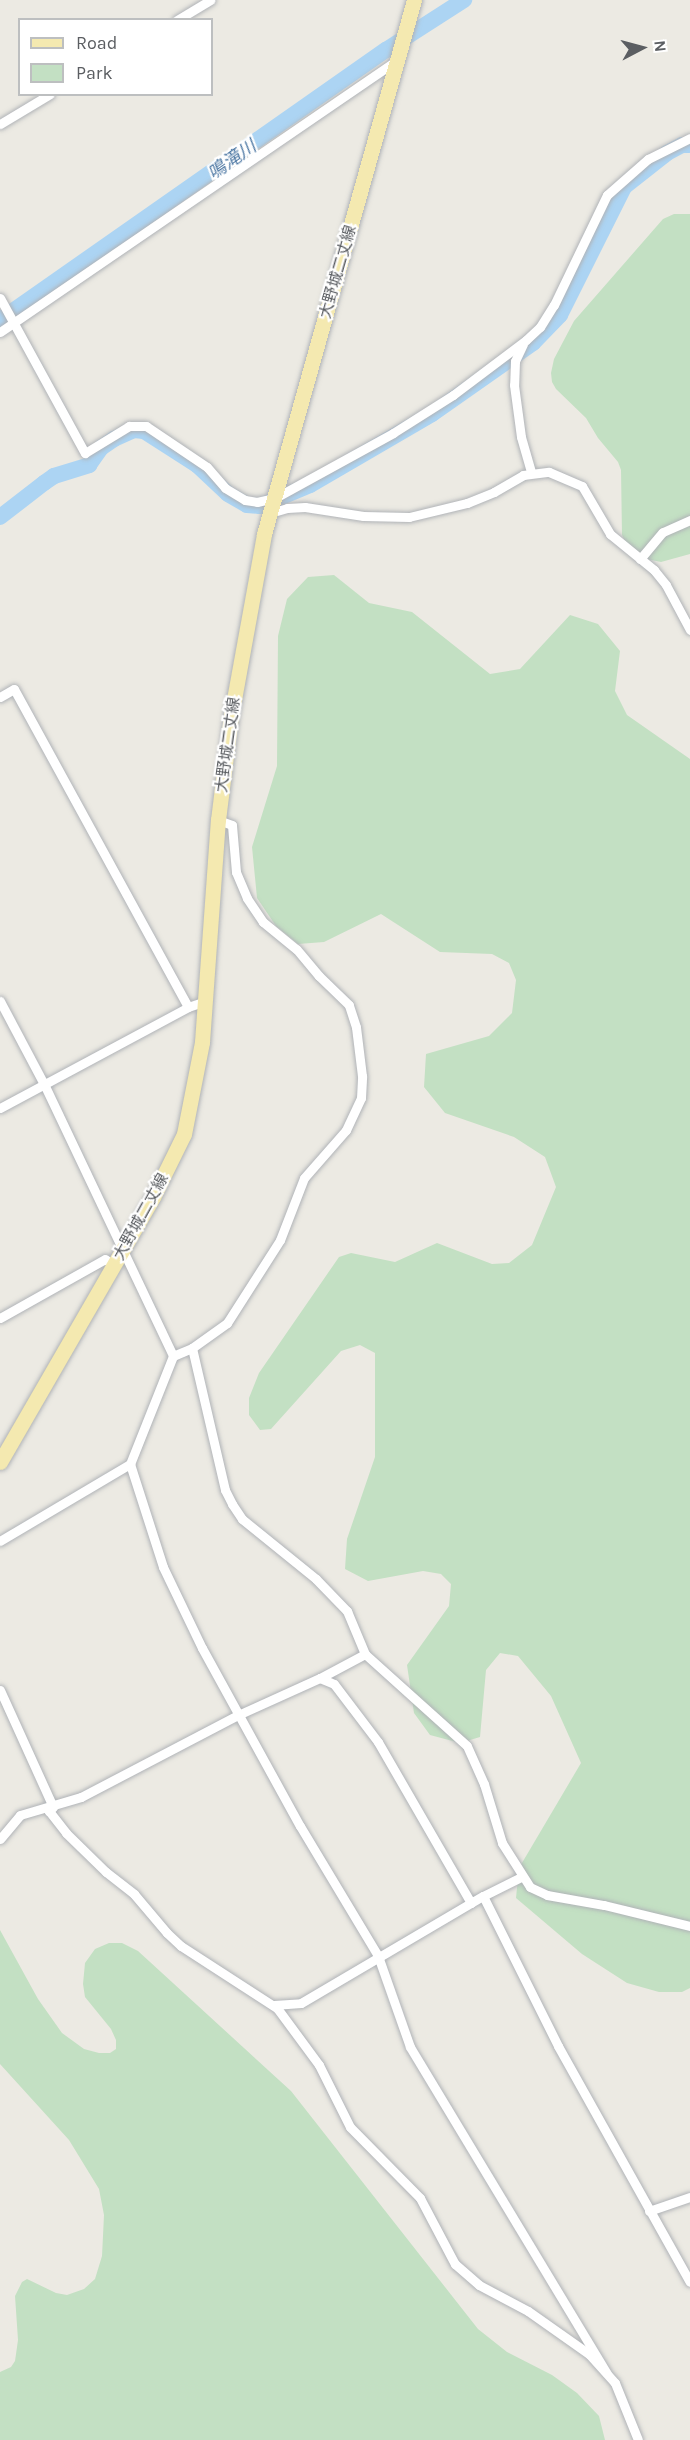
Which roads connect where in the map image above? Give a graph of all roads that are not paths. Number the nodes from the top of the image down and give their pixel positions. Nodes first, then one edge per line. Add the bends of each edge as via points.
1 (210, 0) edge
2 (414, 0) edge
3 (180, 18) edge
4 (397, 60) junction
5 (47, 96) edge
6 (0, 124) edge
7 (690, 138) edge
8 (2, 302) edge
9 (13, 323) junction
10 (0, 332) edge
11 (526, 340) junction
12 (531, 472) junction
13 (275, 498) junction
14 (270, 513) junction
15 (690, 520) edge
16 (640, 559) junction
17 (690, 630) edge
18 (0, 697) edge
19 (218, 820) junction
20 (0, 1001) edge
21 (205, 1001) junction
22 (188, 1007) junction
23 (44, 1084) junction
24 (0, 1108) edge
25 (124, 1249) junction
26 (114, 1265) junction
27 (0, 1318) edge
28 (192, 1348) junction
29 (173, 1356) junction
30 (0, 1462) edge
31 (130, 1464) junction
32 (0, 1541) edge
33 (365, 1654) junction
34 (320, 1678) junction
35 (0, 1690) edge
36 (238, 1715) junction
37 (53, 1807) junction
38 (0, 1839) edge
39 (521, 1877) junction
40 (483, 1896) junction
41 (471, 1903) junction
42 (690, 1926) edge
43 (378, 1956) junction
44 (274, 2005) junction
45 (690, 2197) edge
46 (650, 2211) junction
47 (690, 2282) edge
48 (606, 2372) junction
49 (638, 2440) edge

1 - 3 street
2 - 4 main road, 大野城二丈線
4 - 9 street
4 - 13 main road, 大野城二丈線
5 - 6 street
7 - 11 street via 648,159 607,195 554,305
8 - 9 street
9 - 10 street
9 - 13 street via 85,453 129,426 146,426 199,461 225,488 245,500
11 - 12 street via 514,361 514,385 521,437
11 - 13 street via 453,395
12 - 14 street via 467,503 409,517 363,516 305,507
12 - 16 street via 549,472 582,486 610,534
13 - 14 main road, 大野城二丈線
14 - 19 main road, 大野城二丈線 via 231,716
15 - 16 street via 663,532
16 - 17 street via 666,585
18 - 22 street via 14,689
19 - 21 main road, 大野城二丈線
19 - 28 street via 232,825 236,872 263,922 296,949 349,1005 358,1035 362,1098 346,1130 304,1178 280,1240 227,1323
20 - 23 street
21 - 22 street
21 - 25 main road, 大野城二丈線 via 195,1086 184,1134
22 - 23 street
23 - 24 street
23 - 25 street
25 - 26 main road, 大野城二丈線
25 - 29 street
26 - 27 street via 105,1259
26 - 30 main road, 大野城二丈線
28 - 29 street
28 - 33 street via 232,1504 242,1519 316,1579 347,1611
29 - 31 street
31 - 32 street
31 - 36 street via 163,1567
33 - 34 street
33 - 39 street via 467,1746 484,1784 502,1843
34 - 36 street
34 - 41 street via 334,1684 378,1742
35 - 37 street
36 - 37 street via 81,1797
36 - 43 street
37 - 38 street via 21,1815
37 - 44 street via 49,1811 66,1833 134,1894 167,1933 196,1957
39 - 40 street
39 - 42 street via 530,1887 547,1895
40 - 41 street
40 - 46 street via 558,2046
41 - 43 street
43 - 44 street via 301,2003
43 - 48 street via 410,2047
44 - 48 street via 319,2065 350,2127 420,2198 455,2264 479,2285 559,2331
45 - 46 street
46 - 47 street
48 - 49 street via 615,2383

